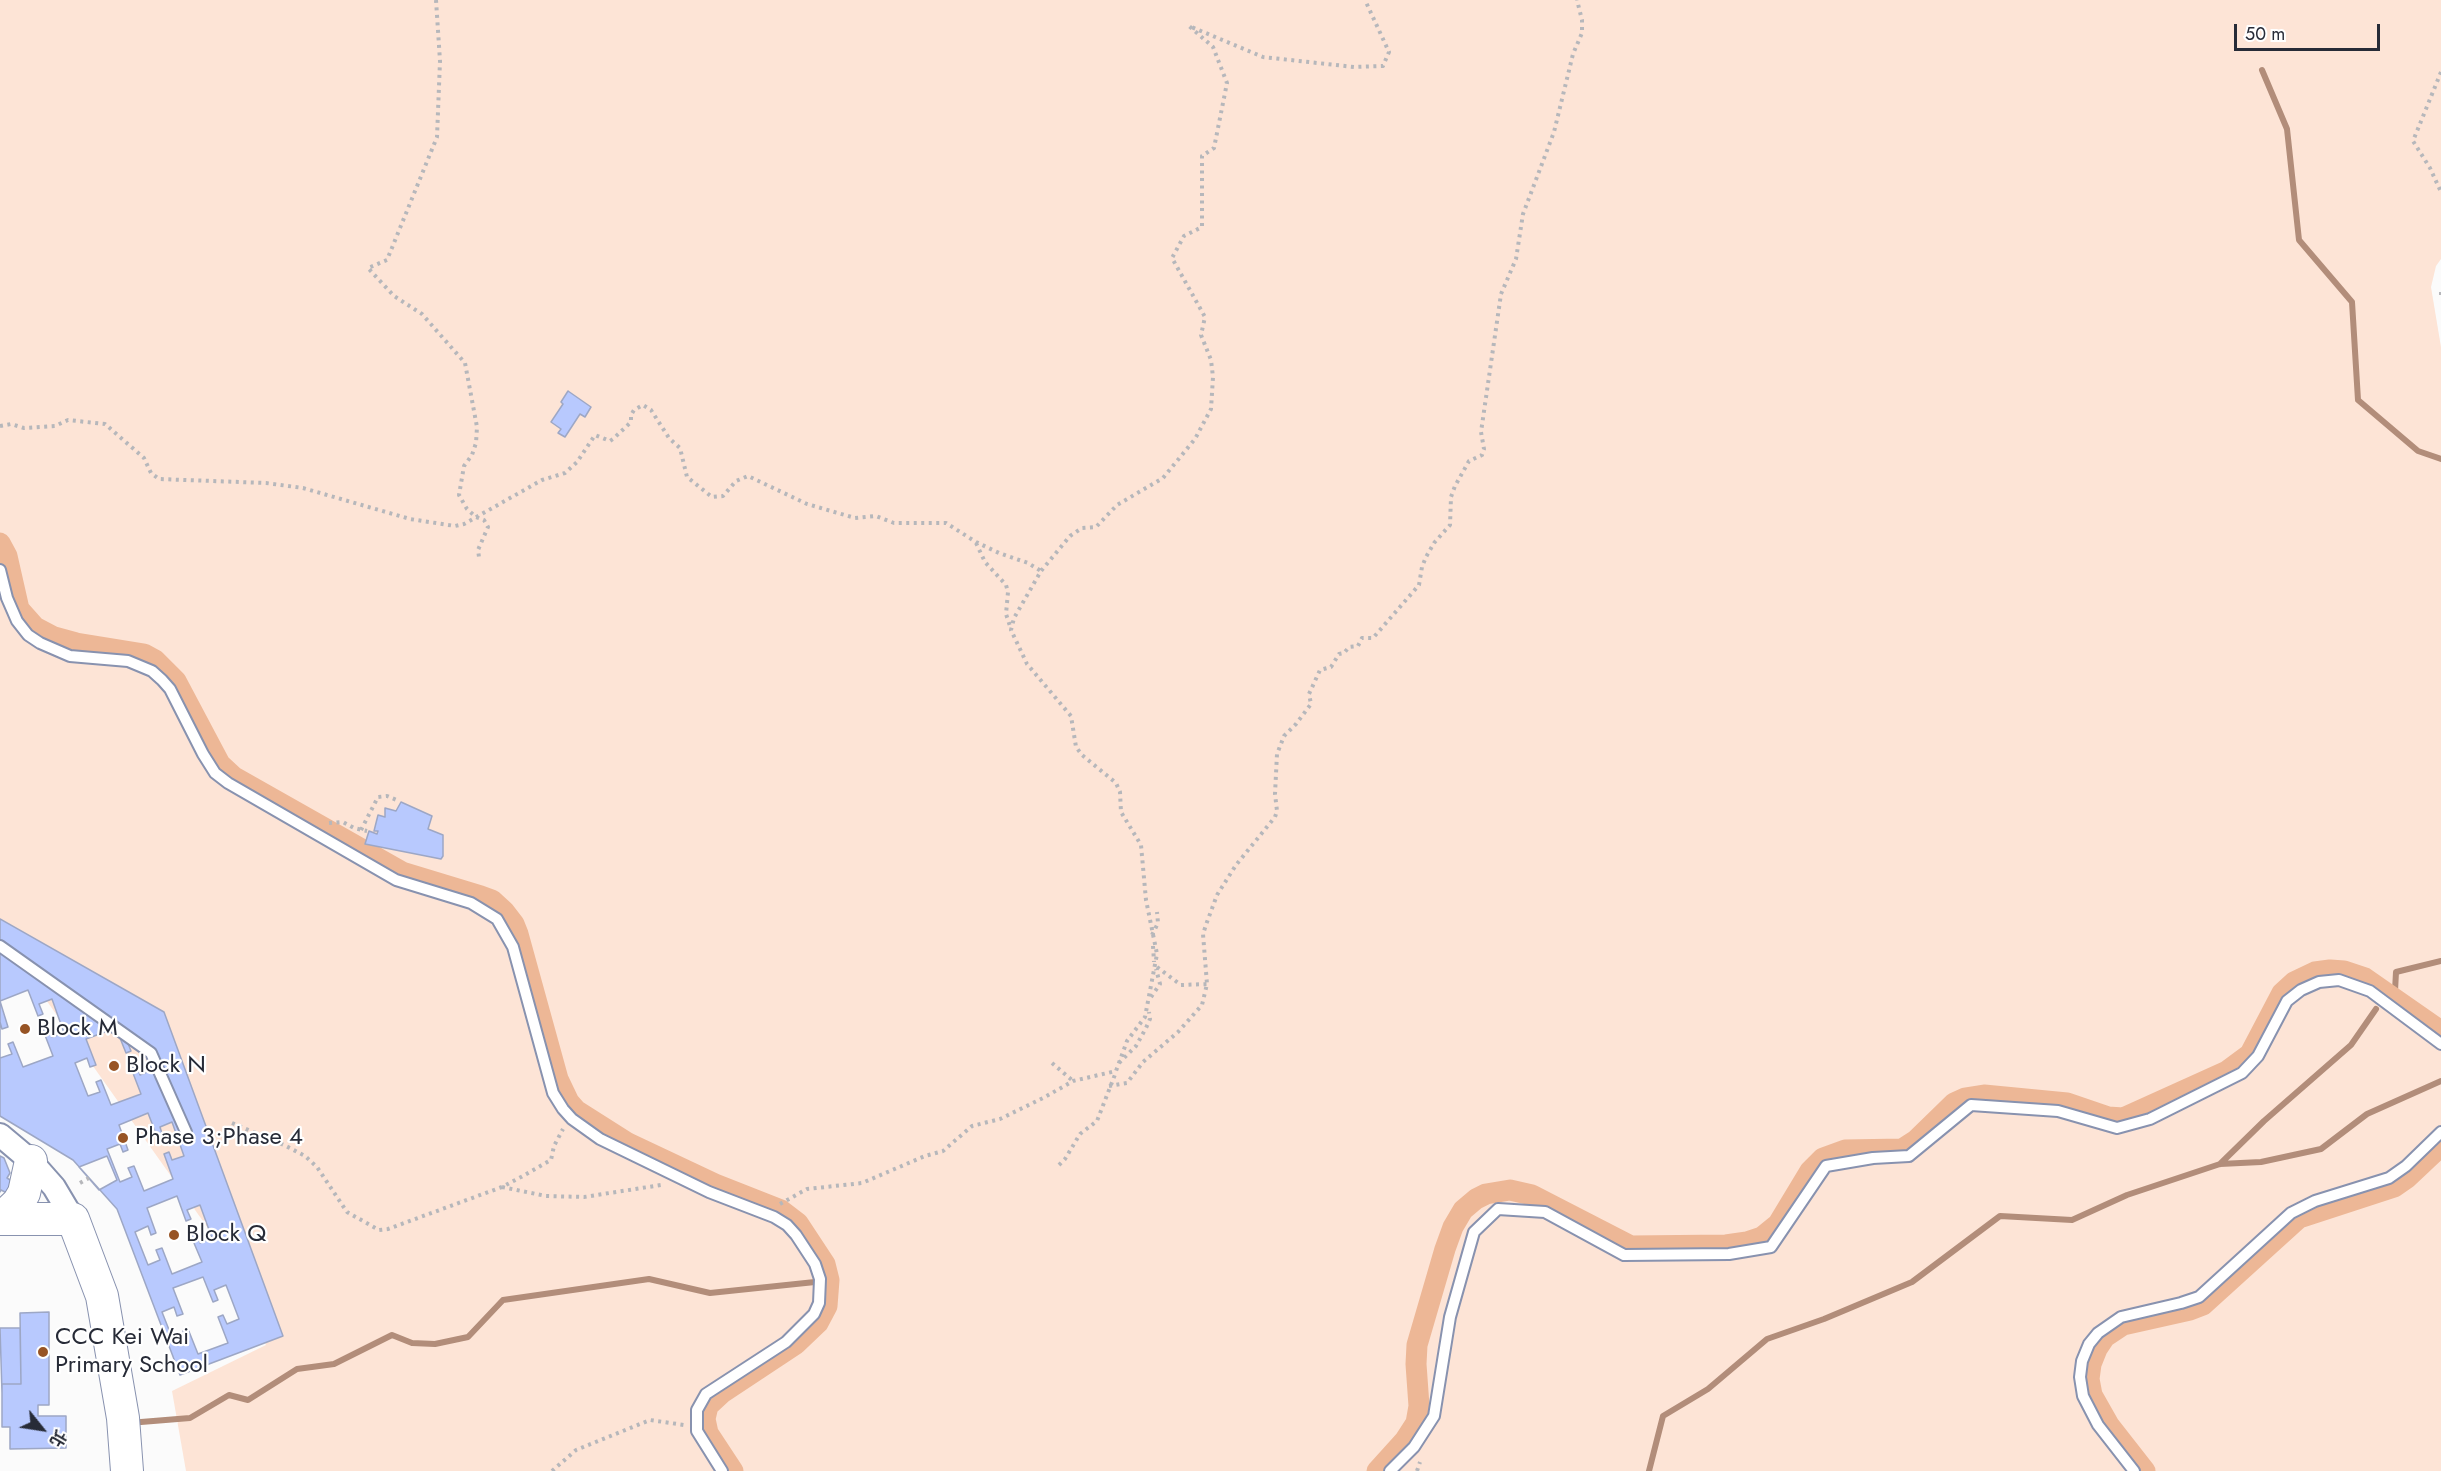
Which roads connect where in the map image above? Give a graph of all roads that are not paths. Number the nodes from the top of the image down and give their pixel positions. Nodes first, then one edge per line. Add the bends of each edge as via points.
1 (0, 570) edge
2 (0, 946) edge
3 (2440, 1042) edge
4 (186, 1132) dead end
5 (2441, 1132) edge
6 (0, 1135) edge
7 (31, 1161) junction
8 (73, 1218) junction
9 (0, 1219) edge
10 (127, 1471) edge
11 (722, 1471) edge
12 (1390, 1471) edge
13 (2134, 1471) edge

1 - 11 lane via 17,621 34,639 70,656 128,661 162,680 215,773 228,783 396,880 471,903 497,919 513,948 550,1083 562,1109 578,1124 600,1139 719,1197 766,1213 796,1235 815,1264 820,1279 819,1303 811,1318 786,1342 706,1394 697,1410 697,1431
2 - 4 lane via 151,1053
3 - 12 lane via 2370,992 2339,980 2319,982 2287,1001 2258,1056 2242,1073 2150,1119 2117,1128 2058,1111 1971,1105 1909,1156 1826,1166 1772,1246 1729,1254 1624,1255 1545,1212 1498,1209 1474,1232 1450,1317 1434,1416
5 - 13 lane via 2389,1178 2315,1201 2291,1213 2199,1297 2121,1317 2098,1332 2082,1361 2083,1396 2098,1425
6 - 7 street
7 - 8 street via 54,1187
7 - 9 street via 24,1193
8 - 9 street
8 - 10 street via 102,1296 123,1418

